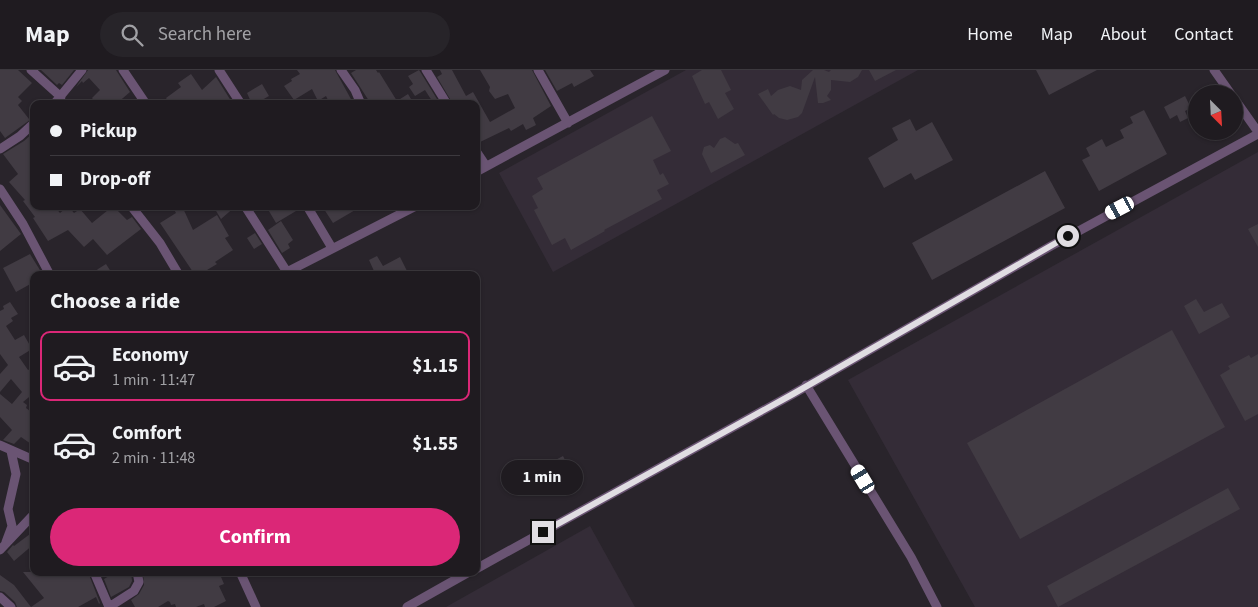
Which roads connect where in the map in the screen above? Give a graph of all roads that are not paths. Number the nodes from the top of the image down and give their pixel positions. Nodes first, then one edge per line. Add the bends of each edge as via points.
1 (31, 70) edge
2 (82, 70) edge
3 (123, 70) edge
4 (219, 70) edge
5 (341, 70) edge
6 (426, 70) edge
7 (538, 70) edge
8 (665, 70) edge
9 (1214, 70) edge
10 (1225, 85) edge
11 (61, 96) junction
12 (58, 100) edge
13 (143, 100) edge
14 (238, 100) edge
15 (359, 100) edge
16 (445, 100) edge
17 (1243, 111) edge
18 (568, 123) junction
19 (30, 127) edge
20 (1258, 133) edge
21 (0, 149) edge
22 (480, 157) edge
23 (486, 166) junction
24 (480, 170) edge
25 (0, 189) edge
26 (134, 210) edge
27 (247, 210) edge
28 (310, 210) edge
29 (406, 210) edge
30 (332, 248) junction
31 (48, 271) edge
32 (177, 271) edge
33 (283, 271) edge
34 (288, 271) edge
35 (806, 385) junction
36 (0, 445) edge
37 (11, 451) junction
38 (30, 458) edge
39 (30, 518) edge
40 (6, 542) junction
41 (0, 550) edge
42 (480, 567) edge
43 (96, 576) edge
44 (138, 576) edge
45 (242, 576) edge
46 (462, 576) edge
47 (0, 597) edge
48 (11, 607) edge
49 (109, 607) edge
50 (256, 607) edge
51 (407, 607) edge
52 (937, 607) edge

1 - 11 street
2 - 11 street
3 - 13 street
4 - 14 street
5 - 15 street
6 - 16 street
7 - 18 street
8 - 18 street
9 - 10 street
11 - 12 street
17 - 20 street
18 - 23 street
19 - 21 street
20 - 35 street
22 - 23 street
23 - 24 street
25 - 31 street
26 - 32 street
27 - 33 street
28 - 30 street
29 - 30 street
30 - 34 street
35 - 42 street
35 - 52 street via 911,557
36 - 37 street
37 - 38 street
37 - 40 street via 16,474 8,508 12,526
39 - 40 street
40 - 41 street
43 - 49 street
44 - 49 street via 139,582 134,591
45 - 50 street
46 - 51 street
47 - 48 street

